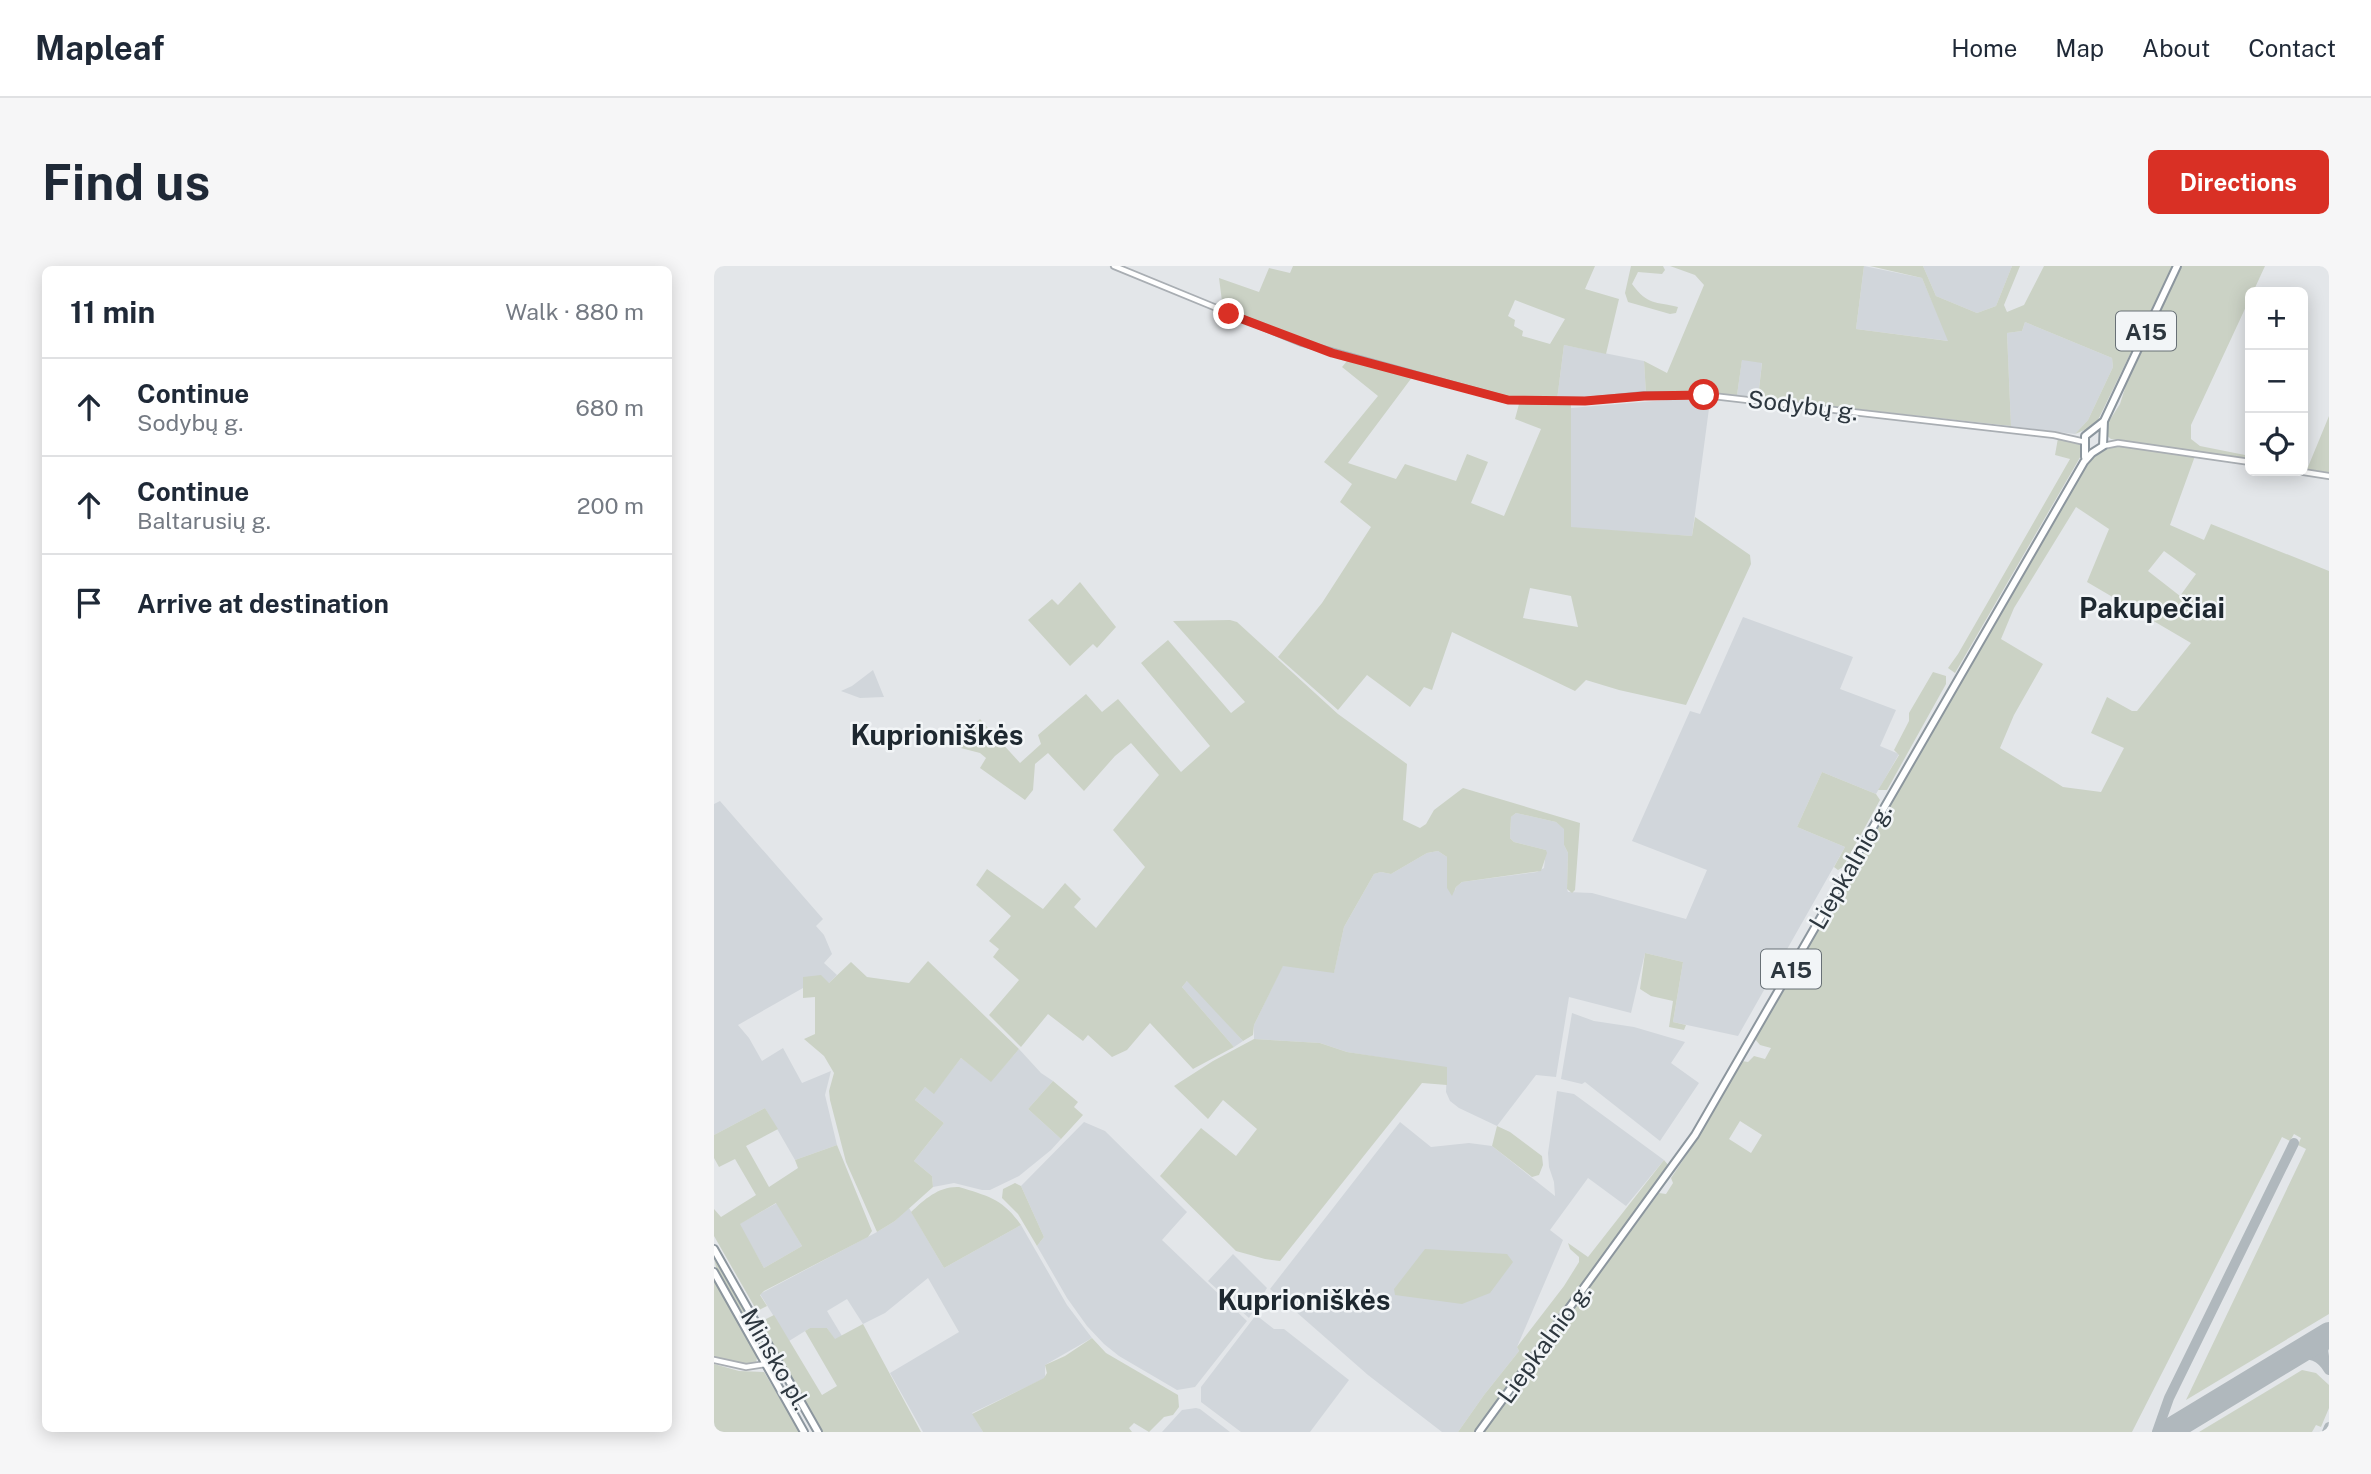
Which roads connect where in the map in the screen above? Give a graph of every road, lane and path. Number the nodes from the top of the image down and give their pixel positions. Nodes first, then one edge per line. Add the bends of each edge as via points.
1 (1114, 266) edge
2 (2177, 266) edge
3 (2104, 421) junction
4 (2095, 430) junction
5 (2104, 436) junction
6 (2086, 441) junction
7 (2119, 443) junction
8 (2103, 446) junction
9 (2095, 450) junction
10 (2084, 462) junction
11 (2245, 462) edge
12 (2308, 473) edge
13 (2329, 476) edge
14 (714, 1249) edge
15 (714, 1272) edge
16 (714, 1360) edge
17 (766, 1364) junction
18 (781, 1367) junction
19 (804, 1432) edge
20 (818, 1432) edge
21 (1479, 1432) edge

1 - 6 main road, Sodybų g. via 1332,353 1508,400 1712,395
2 - 3 highway, A15
3 - 4 highway
3 - 5 highway
4 - 5 highway
4 - 6 highway
5 - 7 main road
5 - 8 highway
6 - 9 highway
6 - 10 highway
7 - 8 main road
7 - 11 main road
8 - 9 highway
9 - 10 highway
10 - 21 highway, Liepkalnio g. / A15 via 1695,1135
12 - 13 main road
14 - 18 highway, Minsko pl.
15 - 17 highway, Minsko pl.
16 - 17 main road via 746,1367
17 - 18 highway
17 - 19 highway, Minsko pl.
18 - 20 highway, Minsko pl.

